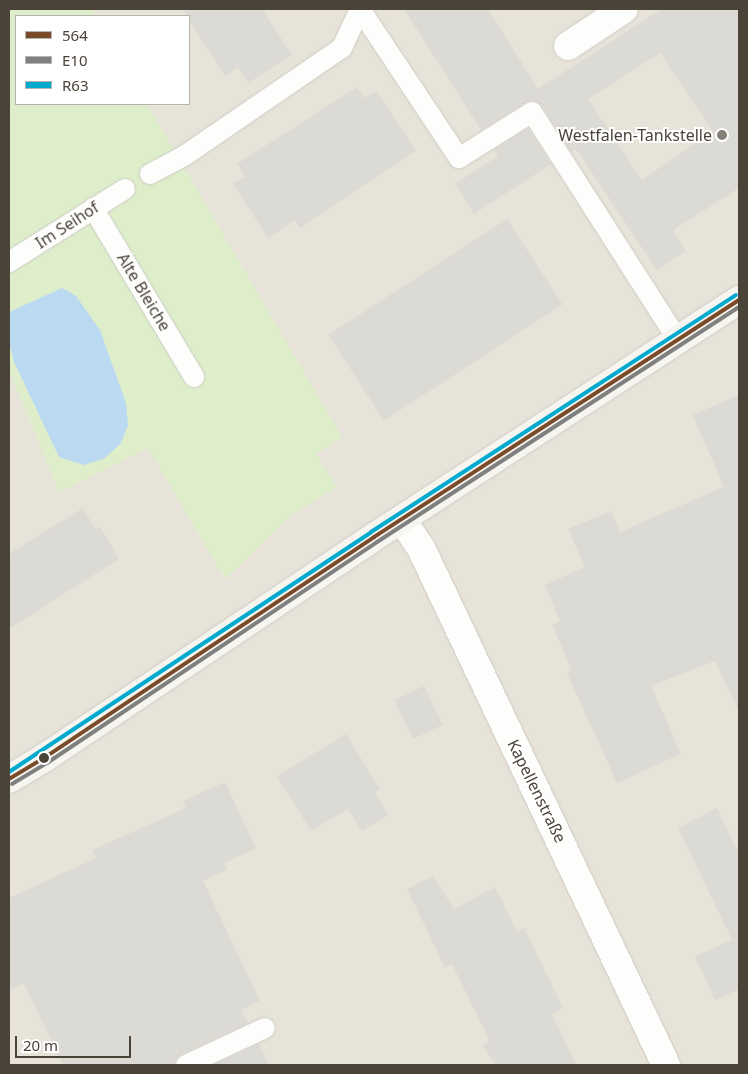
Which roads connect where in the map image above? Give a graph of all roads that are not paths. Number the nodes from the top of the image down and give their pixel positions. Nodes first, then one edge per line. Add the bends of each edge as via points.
1 (360, 9) edge
2 (624, 9) edge
3 (568, 46) dead end
4 (150, 174) dead end
5 (125, 189) dead end
6 (93, 208) junction
7 (9, 262) edge
8 (739, 300) edge
9 (678, 340) junction
10 (194, 377) dead end
11 (402, 520) junction
12 (9, 779) edge
13 (265, 1028) dead end
14 (186, 1065) edge
15 (666, 1065) edge

1 - 4 lane via 342,48 184,156
1 - 9 lane via 459,158 532,112
2 - 3 street
5 - 6 lane, Im Seihof
6 - 7 lane, Im Seihof
6 - 10 lane, Alte Bleiche
8 - 9 main road
9 - 11 main road
11 - 12 main road
11 - 15 street, Kapellenstraße via 421,548
13 - 14 lane

